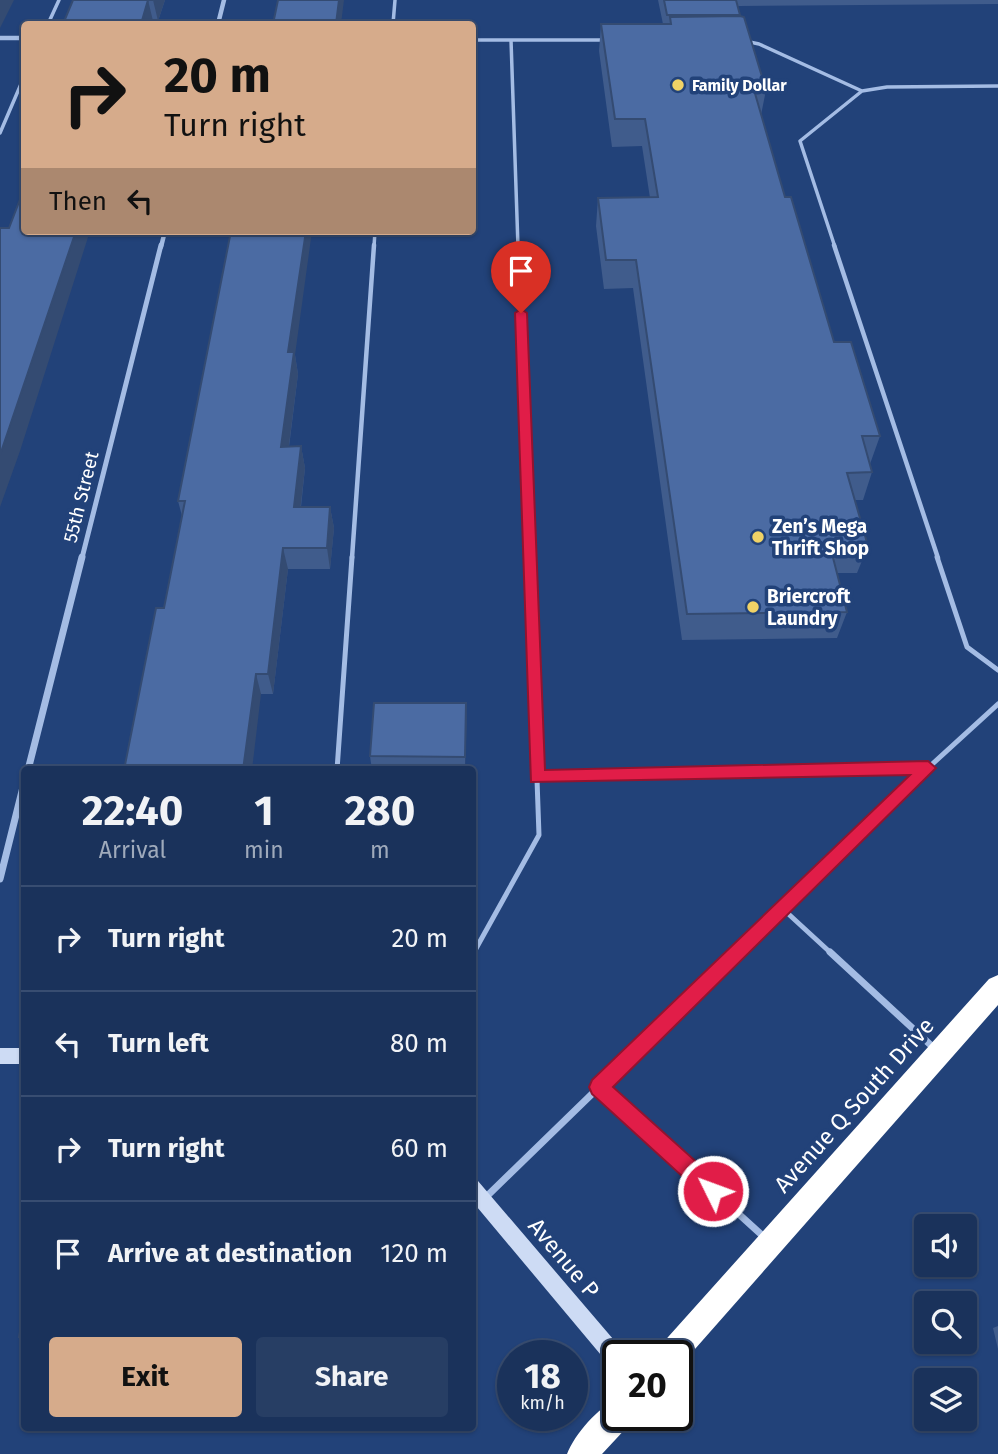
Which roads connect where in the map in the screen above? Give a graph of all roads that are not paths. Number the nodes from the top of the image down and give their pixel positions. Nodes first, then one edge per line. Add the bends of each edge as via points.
1 (59, 0) edge
2 (224, 0) edge
3 (395, 0) edge
4 (49, 21) edge
5 (219, 21) edge
6 (393, 21) edge
7 (0, 38) edge
8 (21, 38) edge
9 (736, 39) edge
10 (476, 40) edge
11 (511, 40) junction
12 (617, 40) edge
13 (21, 84) edge
14 (998, 86) edge
15 (862, 91) junction
16 (0, 133) edge
17 (164, 235) edge
18 (375, 235) edge
19 (998, 670) edge
20 (998, 704) edge
21 (29, 766) edge
22 (337, 766) edge
23 (928, 768) junction
24 (537, 777) junction
25 (21, 795) edge
26 (0, 879) edge
27 (782, 909) junction
28 (476, 948) edge
29 (998, 987) edge
30 (939, 1053) junction
31 (0, 1056) edge
32 (21, 1056) edge
33 (599, 1087) junction
34 (478, 1194) edge
35 (771, 1243) junction
36 (684, 1340) edge
37 (602, 1341) edge
38 (603, 1431) edge
39 (582, 1454) edge

1 - 4 lane
2 - 5 street
3 - 6 lane
7 - 8 street
9 - 15 lane via 759,44
10 - 11 lane
11 - 12 lane
11 - 24 lane
13 - 16 lane
14 - 15 lane
15 - 19 lane via 800,141 967,647
17 - 21 street, 55th Street
18 - 22 lane
20 - 23 lane
23 - 24 lane
23 - 27 lane
24 - 28 lane via 539,835
25 - 26 street
27 - 30 lane
27 - 33 lane
29 - 30 highway, Avenue Q South Drive
30 - 35 highway, Avenue Q South Drive
31 - 32 street
33 - 34 lane
33 - 35 lane
34 - 37 street, Avenue P
35 - 36 highway, Avenue Q South Drive
38 - 39 highway

